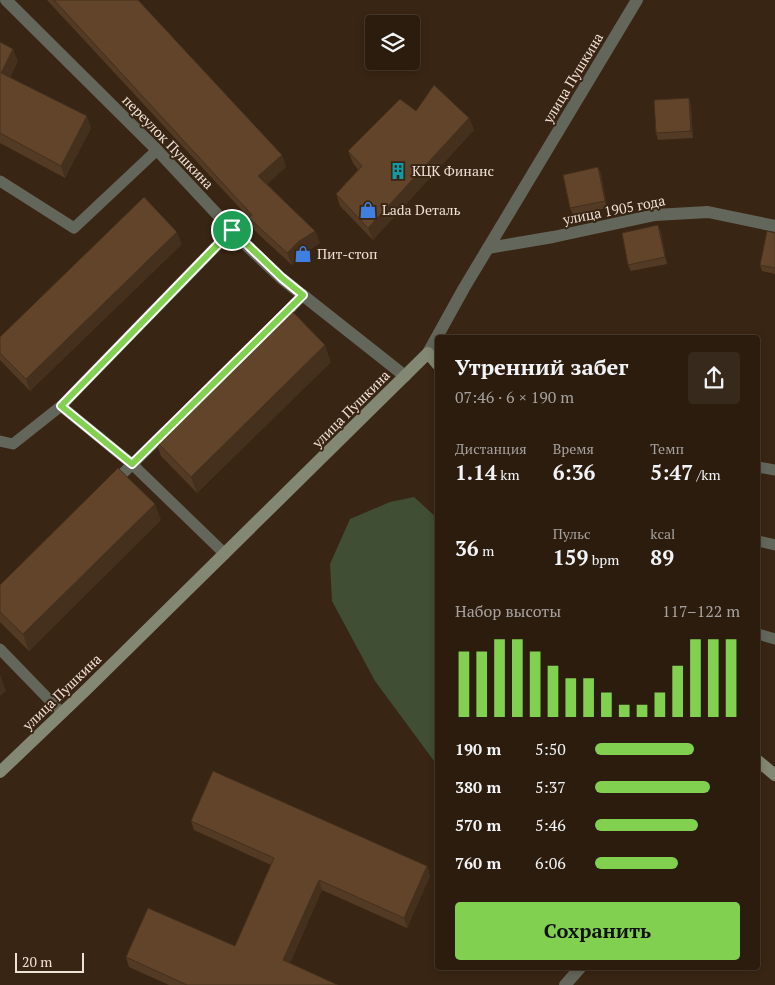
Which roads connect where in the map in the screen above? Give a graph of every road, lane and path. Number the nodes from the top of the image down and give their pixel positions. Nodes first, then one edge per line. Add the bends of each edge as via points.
1 (6, 0) edge
2 (637, 0) edge
3 (157, 150) junction
4 (0, 181) edge
5 (775, 226) edge
6 (232, 230) junction
7 (488, 248) junction
8 (303, 295) junction
9 (269, 329) edge
10 (438, 335) edge
11 (435, 341) edge
12 (428, 353) junction
13 (435, 361) edge
14 (405, 376) junction
15 (61, 406) junction
16 (173, 424) edge
17 (0, 441) edge
18 (132, 464) junction
19 (760, 467) edge
20 (775, 470) edge
21 (104, 492) edge
22 (760, 542) edge
23 (775, 545) edge
24 (225, 554) junction
25 (760, 634) edge
26 (775, 638) edge
27 (0, 649) edge
28 (62, 713) junction
29 (760, 764) edge
30 (0, 772) edge
31 (775, 774) edge
32 (578, 970) edge
33 (565, 985) edge

1 - 3 street, переулок Пушкина
2 - 7 street, улица Пушкина
3 - 4 lane via 74,228
3 - 6 street, переулок Пушкина
5 - 7 street, улица 1905 года via 708,212 655,215
6 - 8 street, переулок Пушкина
6 - 15 lane
7 - 10 street, улица Пушкина
8 - 9 lane
8 - 14 street, переулок Пушкина
11 - 12 street, улица Пушкина
12 - 13 main road
12 - 14 main road, улица Пушкина
14 - 24 main road, улица Пушкина
15 - 17 lane via 14,444
15 - 18 lane
16 - 18 lane
18 - 21 lane
18 - 24 lane
19 - 20 lane
22 - 23 lane
24 - 28 main road, улица Пушкина
25 - 26 lane
27 - 28 lane
28 - 30 main road, улица Пушкина
29 - 31 main road
32 - 33 street

